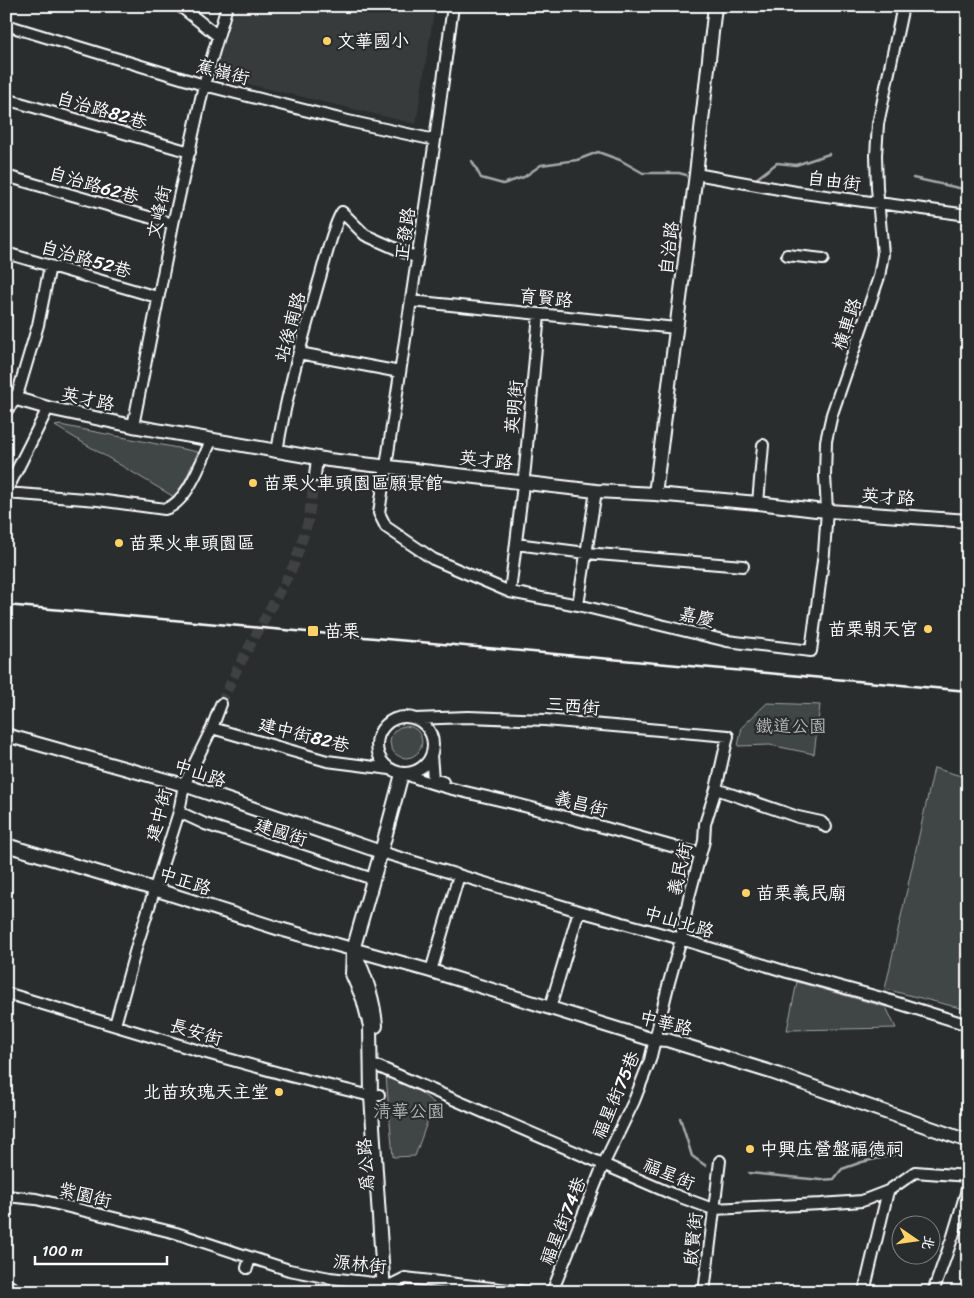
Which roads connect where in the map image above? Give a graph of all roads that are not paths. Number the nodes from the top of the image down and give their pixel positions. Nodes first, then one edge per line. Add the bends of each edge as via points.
1 (180, 6) edge
2 (227, 6) edge
3 (453, 6) edge
4 (715, 6) edge
5 (903, 6) edge
6 (6, 25) edge
7 (218, 36) junction
8 (204, 85) junction
9 (6, 99) edge
10 (435, 140) junction
11 (190, 152) junction
12 (697, 175) junction
13 (6, 176) edge
14 (878, 202) junction
15 (968, 216) edge
16 (173, 224) junction
17 (6, 253) edge
18 (787, 255) dead end
19 (417, 258) junction
20 (823, 259) dead end
21 (50, 266) junction
22 (157, 297) junction
23 (412, 300) junction
24 (538, 314) junction
25 (676, 328) junction
26 (299, 353) junction
27 (400, 372) junction
28 (11, 397) edge
29 (48, 408) junction
30 (6, 411) edge
31 (133, 426) junction
32 (212, 439) junction
33 (764, 445) dead end
34 (277, 452) junction
35 (318, 458) junction
36 (387, 467) junction
37 (315, 476) tunnel mouth
38 (523, 482) junction
39 (596, 491) junction
40 (6, 493) edge
41 (655, 494) junction
42 (758, 503) junction
43 (827, 510) junction
44 (968, 521) edge
45 (516, 544) junction
46 (586, 553) junction
47 (743, 566) dead end
48 (510, 592) junction
49 (578, 606) junction
50 (810, 651) joint
51 (221, 704) tunnel mouth
52 (415, 719) junction
53 (212, 728) junction
54 (6, 735) edge
55 (728, 736) joint
56 (431, 756) junction
57 (399, 772) junction
58 (184, 785) junction
59 (452, 789) junction
60 (716, 789) junction
61 (179, 812) junction
62 (826, 827) dead end
63 (6, 845) edge
64 (381, 852) junction
65 (700, 854) junction
66 (459, 875) junction
67 (373, 879) junction
68 (154, 889) junction
69 (579, 911) junction
70 (682, 939) junction
71 (353, 950) junction
72 (431, 971) junction
73 (6, 993) edge
74 (550, 1008) junction
75 (115, 1025) junction
76 (968, 1025) edge
77 (656, 1039) junction
78 (375, 1066) junction
79 (375, 1095) junction
80 (968, 1141) edge
81 (720, 1161) dead end
82 (604, 1163) junction
83 (968, 1176) edge
84 (968, 1186) edge
85 (888, 1191) junction
86 (6, 1196) edge
87 (713, 1209) junction
88 (249, 1263) joint
89 (6, 1284) edge
90 (387, 1289) edge
91 (510, 1291) edge
92 (20, 1292) edge
93 (526, 1292) edge
94 (552, 1292) edge
95 (704, 1292) edge
96 (864, 1292) edge
97 (933, 1292) edge

1 - 7 street
2 - 7 street, 文峰街
3 - 10 street, 正發路
4 - 12 street, 自治路
5 - 14 street, 橫車路 via 878,124
6 - 8 street, 蕉嶺街
7 - 8 street, 文峰街
8 - 10 street, 蕉嶺街
8 - 11 street, 文峰街
9 - 11 street, 自治路82巷
10 - 19 street, 正發路
11 - 16 street, 文峰街
12 - 14 street, 自由街
12 - 25 street, 自治路
13 - 16 street, 自治路62巷
14 - 15 street, 自由街
14 - 43 street, 橫車路 via 884,254 826,440
16 - 22 street, 文峰街
17 - 21 street, 自治路52巷
18 - 20 street
19 - 23 street, 正發路
19 - 26 street, 站後南路 via 365,234 342,212
21 - 22 street, 自治路52巷
21 - 28 street via 38,325
22 - 31 street, 文峰街
23 - 24 street, 育賢路
23 - 27 street, 正發路
24 - 25 street, 育賢路
24 - 38 street, 英明街
25 - 41 street, 自治路
26 - 27 street
26 - 34 street, 站後南路
27 - 36 street, 正發路
28 - 29 street, 英才路
28 - 30 street
29 - 31 street, 英才路
29 - 40 street
31 - 32 street, 英才路
32 - 34 street, 英才路
32 - 40 street via 182,498 171,508
33 - 42 street
34 - 35 street, 英才路
35 - 36 street, 英才路
35 - 37 street
36 - 38 street, 英才路
36 - 48 street, 正發路 via 379,513 386,527 433,559
38 - 39 street, 英才路
38 - 45 street, 英明街
39 - 41 street, 英才路
39 - 46 street
41 - 42 street, 英才路
42 - 43 street, 英才路
43 - 44 street, 英才路
43 - 50 street, 橫車路
45 - 46 street
45 - 48 street, 英明街
46 - 47 street
46 - 49 street
48 - 49 street, 嘉慶
49 - 50 street, 嘉慶 via 727,641
51 - 53 street, 建中街
52 - 55 street, 三西街 via 545,720
52 - 56 street via 429,730 433,747
52 - 57 street via 396,718 387,723 378,738 377,747 383,764
53 - 57 street, 建中街82巷 via 327,761
53 - 58 street, 建中街
54 - 58 street, 中山路
55 - 60 street, 義民街
56 - 57 street via 421,768
56 - 59 street via 432,779
57 - 59 street, 建中街82巷
57 - 64 street
58 - 61 street, 建中街
58 - 64 street, 中山路
59 - 65 street, 義昌街
60 - 62 street via 821,822
60 - 65 street, 義民街
61 - 67 street, 建國街 via 205,824
61 - 68 street, 建中街
63 - 68 street, 中正路
64 - 66 street, 中山北路
64 - 67 street
65 - 70 street, 義民街
66 - 69 street, 中山北路
66 - 72 street
67 - 71 street
68 - 71 street, 中正路
68 - 75 street, 建中街
69 - 70 street, 中山北路
69 - 74 street
70 - 76 street, 中山北路
70 - 77 street, 義民街
71 - 72 street, 中華路
71 - 78 street, 為公路 via 366,975 374,1005
72 - 74 street, 中華路
73 - 75 street, 長安街
74 - 77 street, 中華路
75 - 79 street, 長安街 via 290,1076
77 - 80 street, 中華路 via 762,1070
77 - 82 street, 福星街75巷 via 634,1101
78 - 79 street, 為公路
78 - 82 street, 福星街
79 - 90 street, 為公路
81 - 87 street, 啟賢街
82 - 87 street, 福星街
82 - 94 street, 福星街74巷
83 - 85 street, 福星街 via 915,1172
84 - 97 street
85 - 87 street, 福星街 via 862,1201
85 - 96 street
86 - 88 street, 紫園街 via 176,1233
87 - 95 street, 啟賢街
88 - 90 street, 源林街
89 - 92 street
90 - 91 street, 源林街 via 406,1278
91 - 93 street, 源林街

